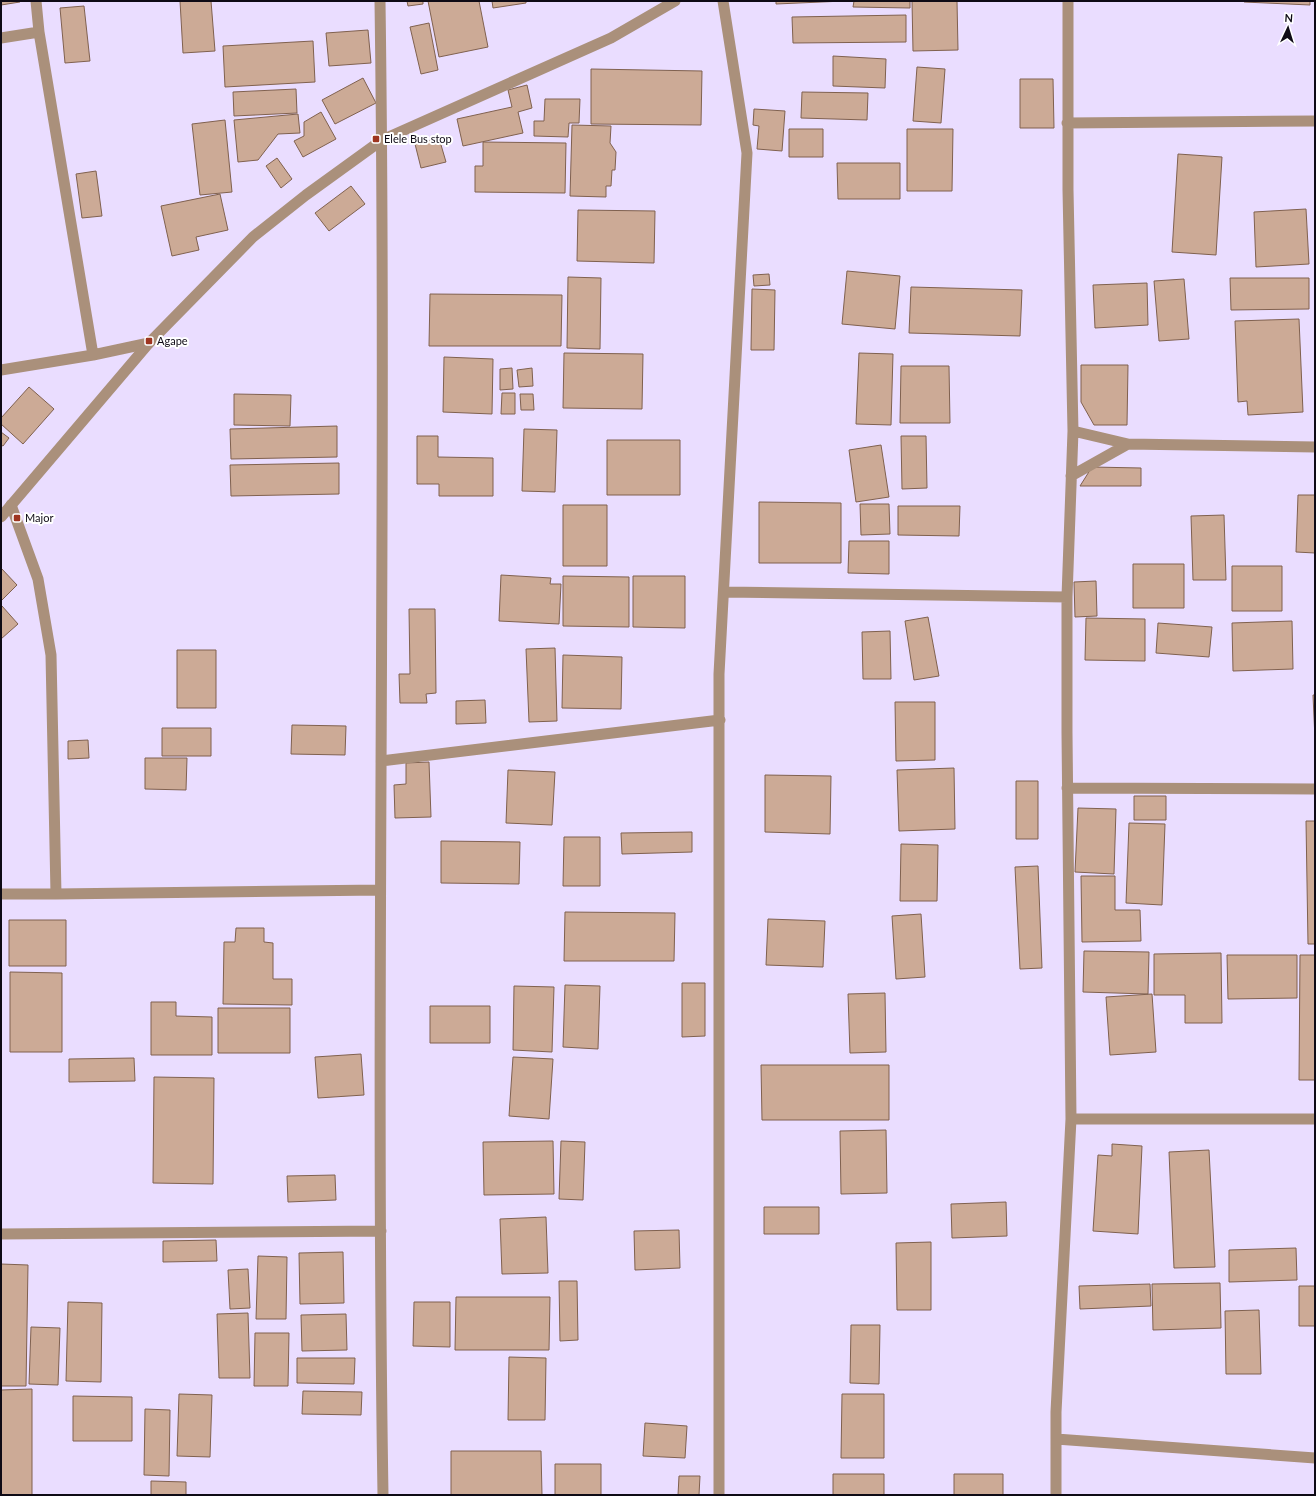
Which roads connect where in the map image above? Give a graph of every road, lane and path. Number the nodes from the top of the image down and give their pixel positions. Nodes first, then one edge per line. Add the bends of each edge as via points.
1 (36, 1) edge
2 (380, 1) edge
3 (675, 1) edge
4 (723, 1) edge
5 (1068, 1) edge
6 (40, 32) junction
7 (1, 38) edge
8 (1315, 121) edge
9 (1068, 123) junction
10 (382, 140) junction
11 (149, 343) junction
12 (93, 355) junction
13 (1, 370) edge
14 (1072, 431) junction
15 (1128, 444) junction
16 (1315, 447) edge
17 (1071, 476) junction
18 (11, 505) junction
19 (1, 517) edge
20 (724, 592) junction
21 (1067, 597) junction
22 (720, 720) junction
23 (381, 761) junction
24 (1067, 788) junction
25 (1315, 789) edge
26 (380, 890) junction
27 (1, 894) edge
28 (56, 894) junction
29 (1071, 1119) junction
30 (1315, 1119) edge
31 (381, 1231) junction
32 (1, 1234) edge
33 (1056, 1440) junction
34 (1315, 1458) edge
35 (383, 1495) edge
36 (719, 1495) edge
37 (1056, 1495) edge

1 - 6 street
2 - 10 street
3 - 10 street via 611,38
4 - 20 street via 747,152
5 - 9 street
6 - 7 street
6 - 12 street
8 - 9 street
9 - 14 street
10 - 11 street via 253,236
10 - 23 street
11 - 12 street
11 - 18 street
12 - 13 street
14 - 15 street
14 - 17 street
15 - 16 street
15 - 17 street
17 - 21 street
18 - 19 street
18 - 28 street via 38,579 51,655
20 - 21 street
20 - 22 street via 719,674
21 - 24 street
22 - 23 street
22 - 36 street
23 - 26 street
24 - 25 street
24 - 29 street
26 - 28 street
26 - 31 street
27 - 28 street
29 - 30 street
29 - 33 street
31 - 32 street
31 - 35 street
33 - 34 street
33 - 37 street

